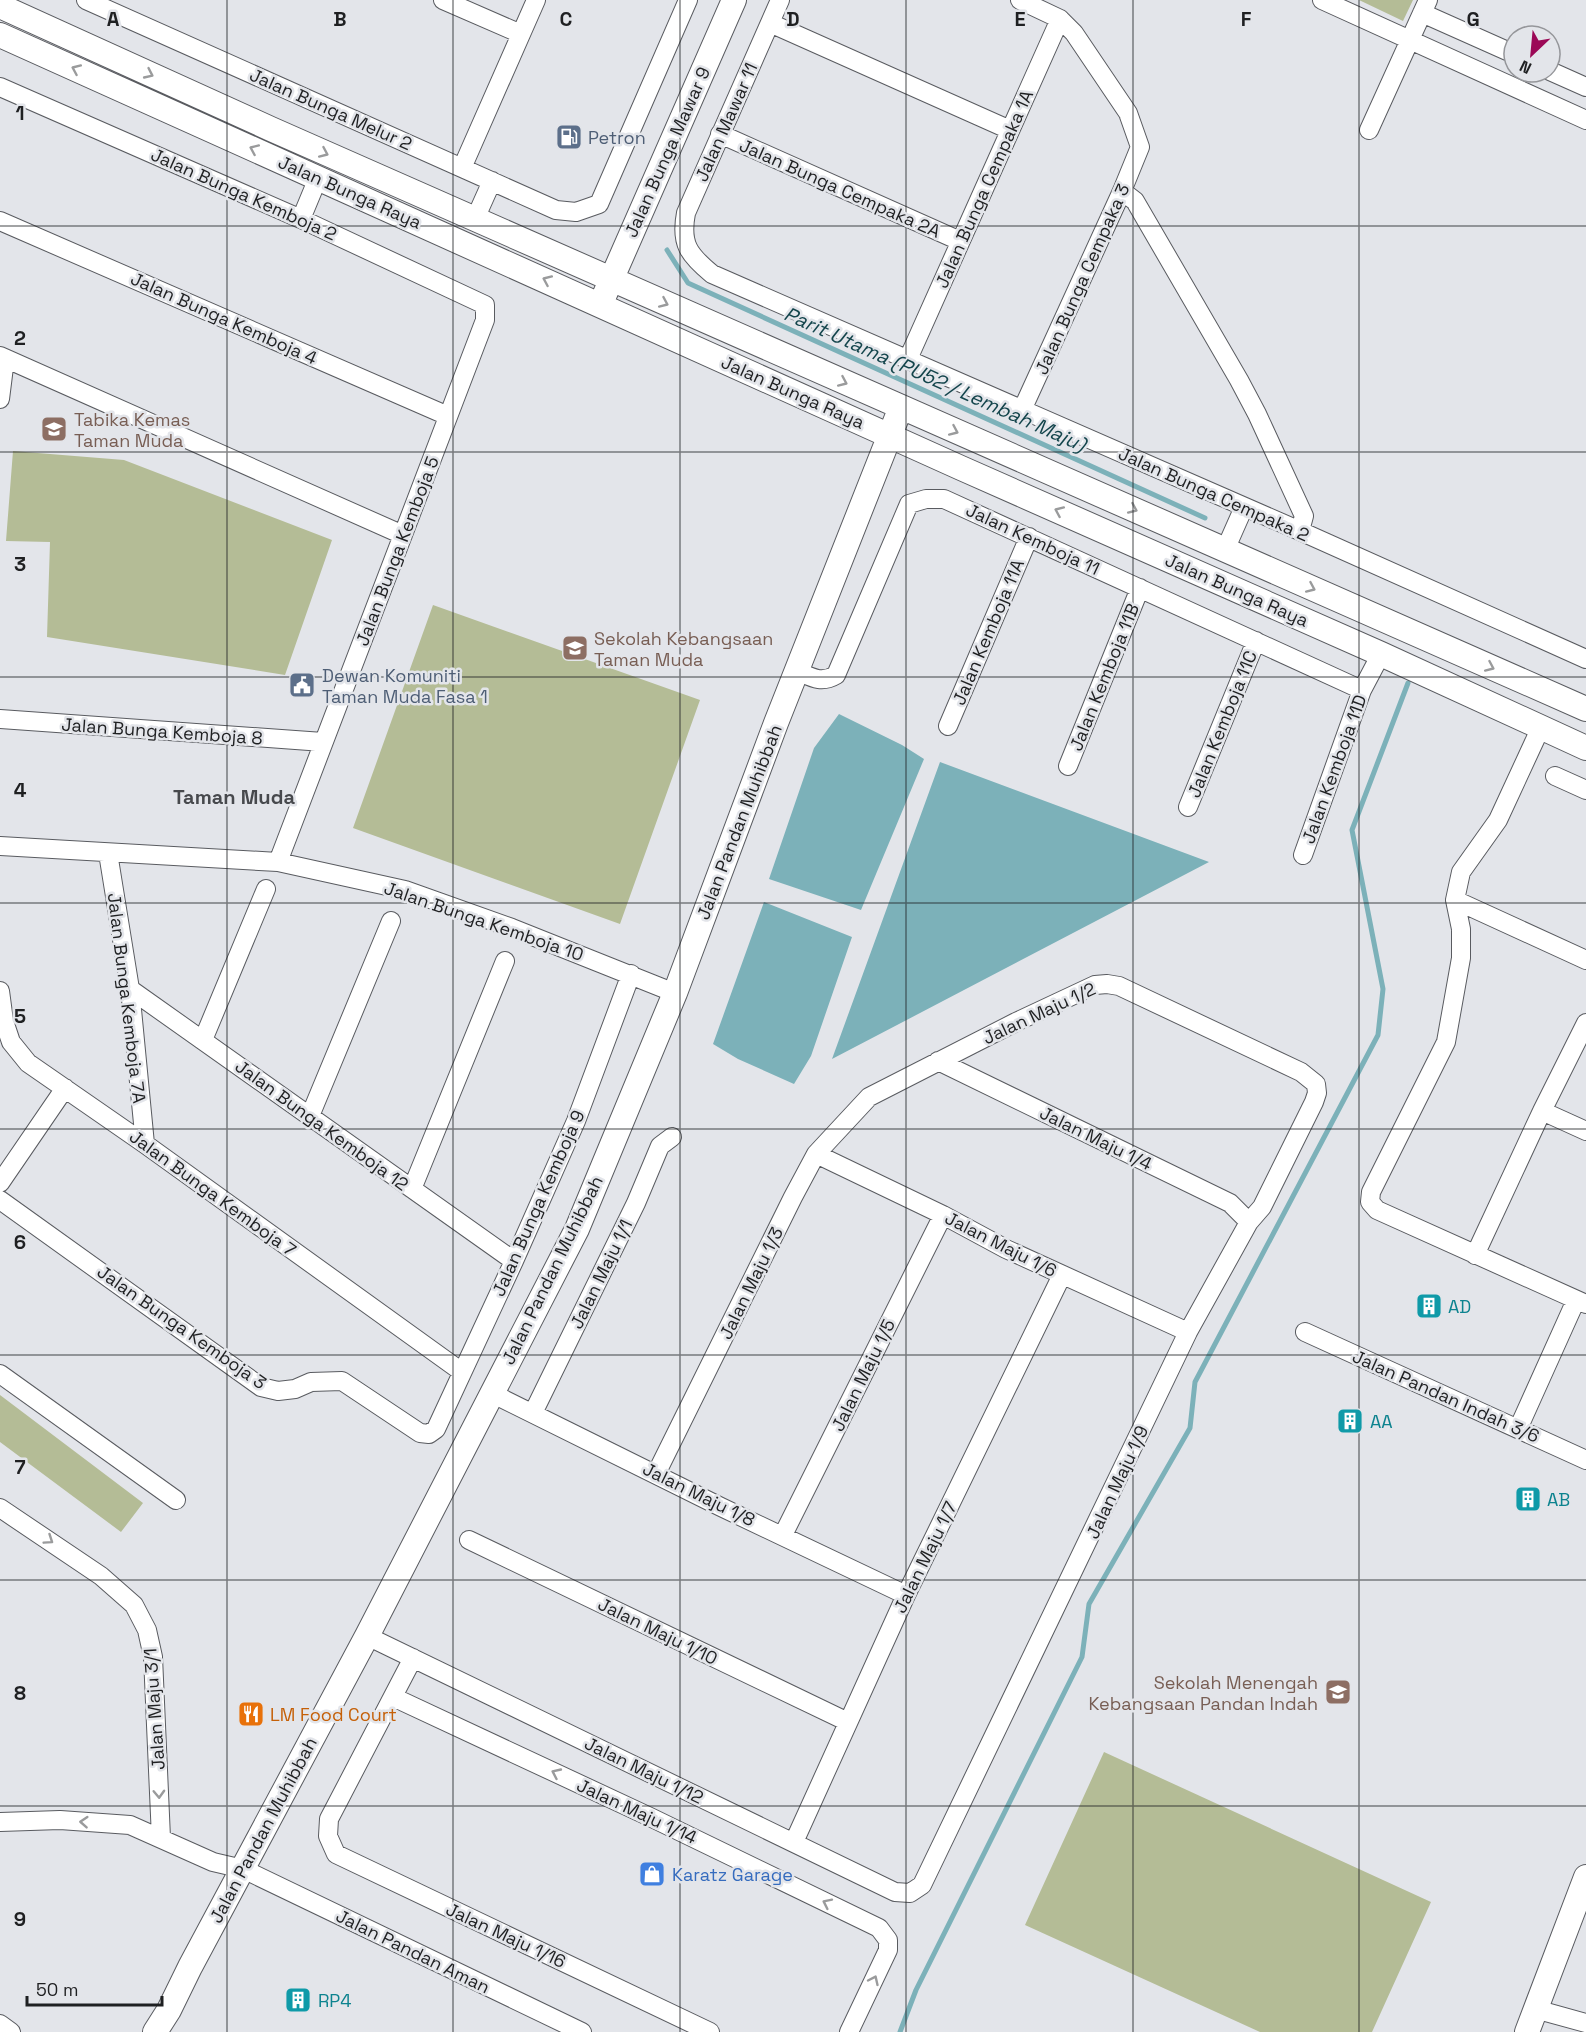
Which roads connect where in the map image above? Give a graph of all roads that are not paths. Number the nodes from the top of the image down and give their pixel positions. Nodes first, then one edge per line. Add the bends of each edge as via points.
1 (86, 0) edge
2 (443, 0) edge
3 (536, 0) edge
4 (688, 0) edge
5 (734, 0) edge
6 (780, 0) edge
7 (1020, 0) edge
8 (1322, 0) edge
9 (0, 6) edge
10 (1425, 6) edge
11 (1060, 19) junction
12 (770, 23) junction
13 (521, 34) junction
14 (0, 35) edge
15 (1410, 40) junction
16 (1502, 48) edge
17 (1562, 76) edge
18 (0, 87) edge
19 (1586, 87) edge
20 (1586, 120) edge
21 (1010, 130) junction
22 (1369, 130) dead end
23 (720, 134) junction
24 (462, 168) junction
25 (318, 177) junction
26 (492, 181) junction
27 (1122, 191) junction
28 (301, 219) junction
29 (475, 219) junction
30 (0, 221) edge
31 (960, 242) junction
32 (686, 246) joint
33 (611, 279) junction
34 (600, 304) junction
35 (485, 305) joint
36 (2, 357) edge
37 (908, 359) junction
38 (0, 399) edge
39 (901, 407) junction
40 (1022, 410) junction
41 (448, 416) junction
42 (889, 435) junction
43 (1244, 507) junction
44 (1300, 531) junction
45 (403, 535) junction
46 (1029, 537) junction
47 (1225, 550) junction
48 (1140, 588) junction
49 (1256, 641) junction
50 (1379, 658) junction
51 (1586, 659) edge
52 (797, 671) junction
53 (1364, 686) junction
54 (1586, 709) edge
55 (0, 719) edge
56 (948, 726) dead end
57 (1541, 727) junction
58 (323, 742) junction
59 (1586, 748) edge
60 (1068, 766) dead end
61 (1556, 776) dead end
62 (1586, 790) edge
63 (1188, 807) dead end
64 (0, 846) edge
65 (108, 853) junction
66 (1303, 855) dead end
67 (278, 862) junction
68 (266, 890) dead end
69 (1455, 900) junction
70 (391, 921) dead end
71 (1586, 960) edge
72 (505, 961) dead end
73 (631, 974) junction
74 (130, 989) junction
75 (0, 991) edge
76 (675, 993) junction
77 (1586, 1023) edge
78 (203, 1040) junction
79 (938, 1061) junction
80 (1316, 1084) joint
81 (64, 1088) junction
82 (863, 1104) joint
83 (1542, 1111) junction
84 (310, 1116) junction
85 (1586, 1131) edge
86 (672, 1137) dead end
87 (145, 1144) junction
88 (816, 1154) junction
89 (0, 1183) edge
90 (412, 1189) junction
91 (0, 1200) edge
92 (943, 1215) junction
93 (1249, 1222) junction
94 (1475, 1255) junction
95 (514, 1262) junction
96 (1062, 1275) junction
97 (1581, 1302) edge
98 (1188, 1332) junction
99 (1305, 1332) dead end
100 (462, 1372) junction
101 (0, 1374) edge
102 (492, 1393) junction
103 (533, 1413) junction
104 (436, 1428) joint
105 (1518, 1429) junction
106 (1586, 1460) edge
107 (656, 1474) junction
108 (176, 1500) dead end
109 (0, 1508) edge
110 (783, 1535) junction
111 (469, 1540) dead end
112 (906, 1595) junction
113 (367, 1636) junction
114 (413, 1658) junction
115 (393, 1697) junction
116 (848, 1722) junction
117 (0, 1822) edge
118 (160, 1838) junction
119 (794, 1842) junction
120 (243, 1869) junction
121 (1585, 1880) edge
122 (922, 1885) joint
123 (1535, 2009) junction
124 (1586, 2023) edge
125 (0, 2024) edge
126 (573, 2030) edge
127 (11, 2032) edge
128 (155, 2032) edge
129 (710, 2032) edge
130 (849, 2032) edge
131 (1527, 2032) edge

1 - 24 street, Jalan Bunga Melur 2
2 - 13 street
3 - 13 street
4 - 26 street, Jalan Bunga Melur 2 via 599,204 576,212 556,210
5 - 33 street, Jalan Bunga Mawar 9
6 - 12 street, Jalan Mawar 11
7 - 11 street
8 - 15 street
9 -> 29 street, Jalan Bunga Raya
10 - 15 street
10 - 16 street
11 - 21 street, Jalan Bunga Cempaka 1A
11 - 27 street, Jalan Bunga Cempaka 3 via 1074,33 1128,112 1140,147
12 - 21 street
12 - 23 street, Jalan Mawar 11
13 - 24 street
25 -> 14 street, Jalan Bunga Raya
15 - 20 street
15 - 22 street
17 - 19 street
18 - 28 street, Jalan Bunga Kemboja 2
21 - 31 street, Jalan Bunga Cempaka 1A
23 - 31 street, Jalan Bunga Cempaka 2A
23 - 32 street, Jalan Mawar 11 via 686,213
24 - 26 street, Jalan Bunga Melur 2
25 - 28 street
34 -> 25 street, Jalan Bunga Raya
26 - 29 street
27 - 40 street, Jalan Bunga Cempaka 3
27 - 44 street via 1135,201 1257,414 1304,516
28 - 35 street, Jalan Bunga Kemboja 2
29 - 33 street, Jalan Bunga Raya
30 - 41 street, Jalan Bunga Kemboja 4
31 - 37 street, Jalan Bunga Cempaka 1A
32 - 37 street, Jalan Bunga Cempaka 2 via 696,261 712,273
33 - 34 street, Jalan Bunga Mawar 9
33 -> 39 street, Jalan Bunga Raya
34 - 42 street, Jalan Bunga Raya
35 - 41 street, Jalan Bunga Kemboja 5 via 485,320
36 - 38 street
36 - 45 street
37 - 40 street, Jalan Bunga Cempaka 2
39 - 42 street, Jalan Pandan Muhibbah
39 -> 47 street, Jalan Bunga Raya
40 - 43 street, Jalan Bunga Cempaka 2
41 - 45 street, Jalan Bunga Kemboja 5
50 -> 42 street, Jalan Bunga Raya
42 - 52 street, Jalan Pandan Muhibbah
43 - 44 street, Jalan Bunga Cempaka 2
43 - 47 street
44 - 51 street, Jalan Bunga Cempaka 2
45 - 58 street, Jalan Bunga Kemboja 5
46 - 48 street, Jalan Kemboja 11
46 - 52 street, Jalan Kemboja 11 via 944,499 909,504 836,675 819,681
46 - 56 street, Jalan Kemboja 11A
47 -> 54 street, Jalan Bunga Raya
48 - 49 street, Jalan Kemboja 11
48 - 60 street, Jalan Kemboja 11B
49 - 53 street, Jalan Kemboja 11
49 - 63 street, Jalan Kemboja 11C
50 - 53 street, Jalan Kemboja 11D
50 - 57 street, Jalan Bunga Raya
52 - 76 street, Jalan Pandan Muhibbah
53 - 66 street, Jalan Kemboja 11D
55 - 58 street, Jalan Bunga Kemboja 8
57 - 59 street, Jalan Bunga Raya
57 - 69 street via 1497,820 1461,872
58 - 67 street, Jalan Bunga Kemboja 5
61 - 62 street
64 - 65 street, Jalan Bunga Kemboja 10
65 - 67 street, Jalan Bunga Kemboja 10
65 - 74 street, Jalan Bunga Kemboja 7A
67 - 73 street, Jalan Bunga Kemboja 10 via 405,891
68 - 78 street
69 - 71 street
69 - 94 street via 1461,928 1461,958 1446,1042 1371,1192 1370,1202 1377,1210
70 - 84 street
72 - 90 street
73 - 76 street, Jalan Bunga Kemboja 10
73 - 95 street, Jalan Bunga Kemboja 9 via 576,1121
74 - 78 street, Jalan Bunga Kemboja 12
74 - 87 street, Jalan Bunga Kemboja 7A
75 - 81 street, Jalan Bunga Kemboja 7 via 11,1042 28,1063
76 - 102 street, Jalan Pandan Muhibbah via 577,1229
77 - 83 street
78 - 84 street, Jalan Bunga Kemboja 12
79 - 80 street, Jalan Maju 1/2 via 1095,985 1107,984 1119,986 1301,1072
79 - 82 street, Jalan Maju 1/2 via 868,1097
79 - 93 street, Jalan Maju 1/4 via 1230,1203
80 - 93 street, Jalan Maju 1/9 via 1314,1102 1262,1207
81 - 87 street, Jalan Bunga Kemboja 7
81 - 89 street
82 - 88 street, Jalan Maju 1/3
83 - 85 street
83 - 94 street
84 - 90 street, Jalan Bunga Kemboja 12
86 - 103 street, Jalan Maju 1/1 via 660,1146
87 - 100 street, Jalan Bunga Kemboja 7
88 - 92 street, Jalan Maju 1/6
88 - 107 street, Jalan Maju 1/3
90 - 95 street, Jalan Bunga Kemboja 12
91 - 104 street, Jalan Bunga Kemboja 3 via 261,1387 278,1391 311,1382 342,1381 420,1433 429,1434
92 - 96 street, Jalan Maju 1/6
92 - 110 street, Jalan Maju 1/5
93 - 98 street, Jalan Maju 1/9
94 - 97 street
95 - 100 street, Jalan Bunga Kemboja 9
96 - 98 street, Jalan Maju 1/6
96 - 112 street, Jalan Maju 1/7
97 - 105 street
98 - 122 street, Jalan Maju 1/9
99 - 105 street, Jalan Pandan Indah 3/6
100 - 104 street, Jalan Bunga Kemboja 9
101 - 108 street
102 - 103 street, Jalan Maju 1/8
102 - 113 street, Jalan Pandan Muhibbah
103 - 107 street, Jalan Maju 1/8
105 - 106 street, Jalan Pandan Indah 3/6
107 - 110 street, Jalan Maju 1/8
109 -> 118 street, Jalan Maju 3/1 via 101,1576 134,1605 147,1630 153,1657
110 - 112 street, Jalan Maju 1/8
111 - 116 street, Jalan Maju 1/10
112 - 116 street, Jalan Maju 1/7
113 - 114 street, Jalan Maju 1/12
113 - 120 street, Jalan Pandan Muhibbah
114 - 115 street
114 - 119 street, Jalan Maju 1/12
115 - 129 street, Jalan Maju 1/16 via 329,1819 328,1836 336,1854
130 -> 115 street, Jalan Maju 1/14 via 888,1950 888,1940 879,1928
116 - 119 street, Jalan Maju 1/7
118 -> 117 street, Jalan Pandan Aman via 130,1825 60,1820
118 - 120 street, Jalan Pandan Aman via 213,1862
119 - 122 street, Jalan Maju 1/12 via 895,1892 910,1893
120 - 126 street, Jalan Pandan Aman
120 - 128 street, Jalan Pandan Muhibbah
121 - 123 street
123 - 124 street
123 - 131 street
125 - 127 street

